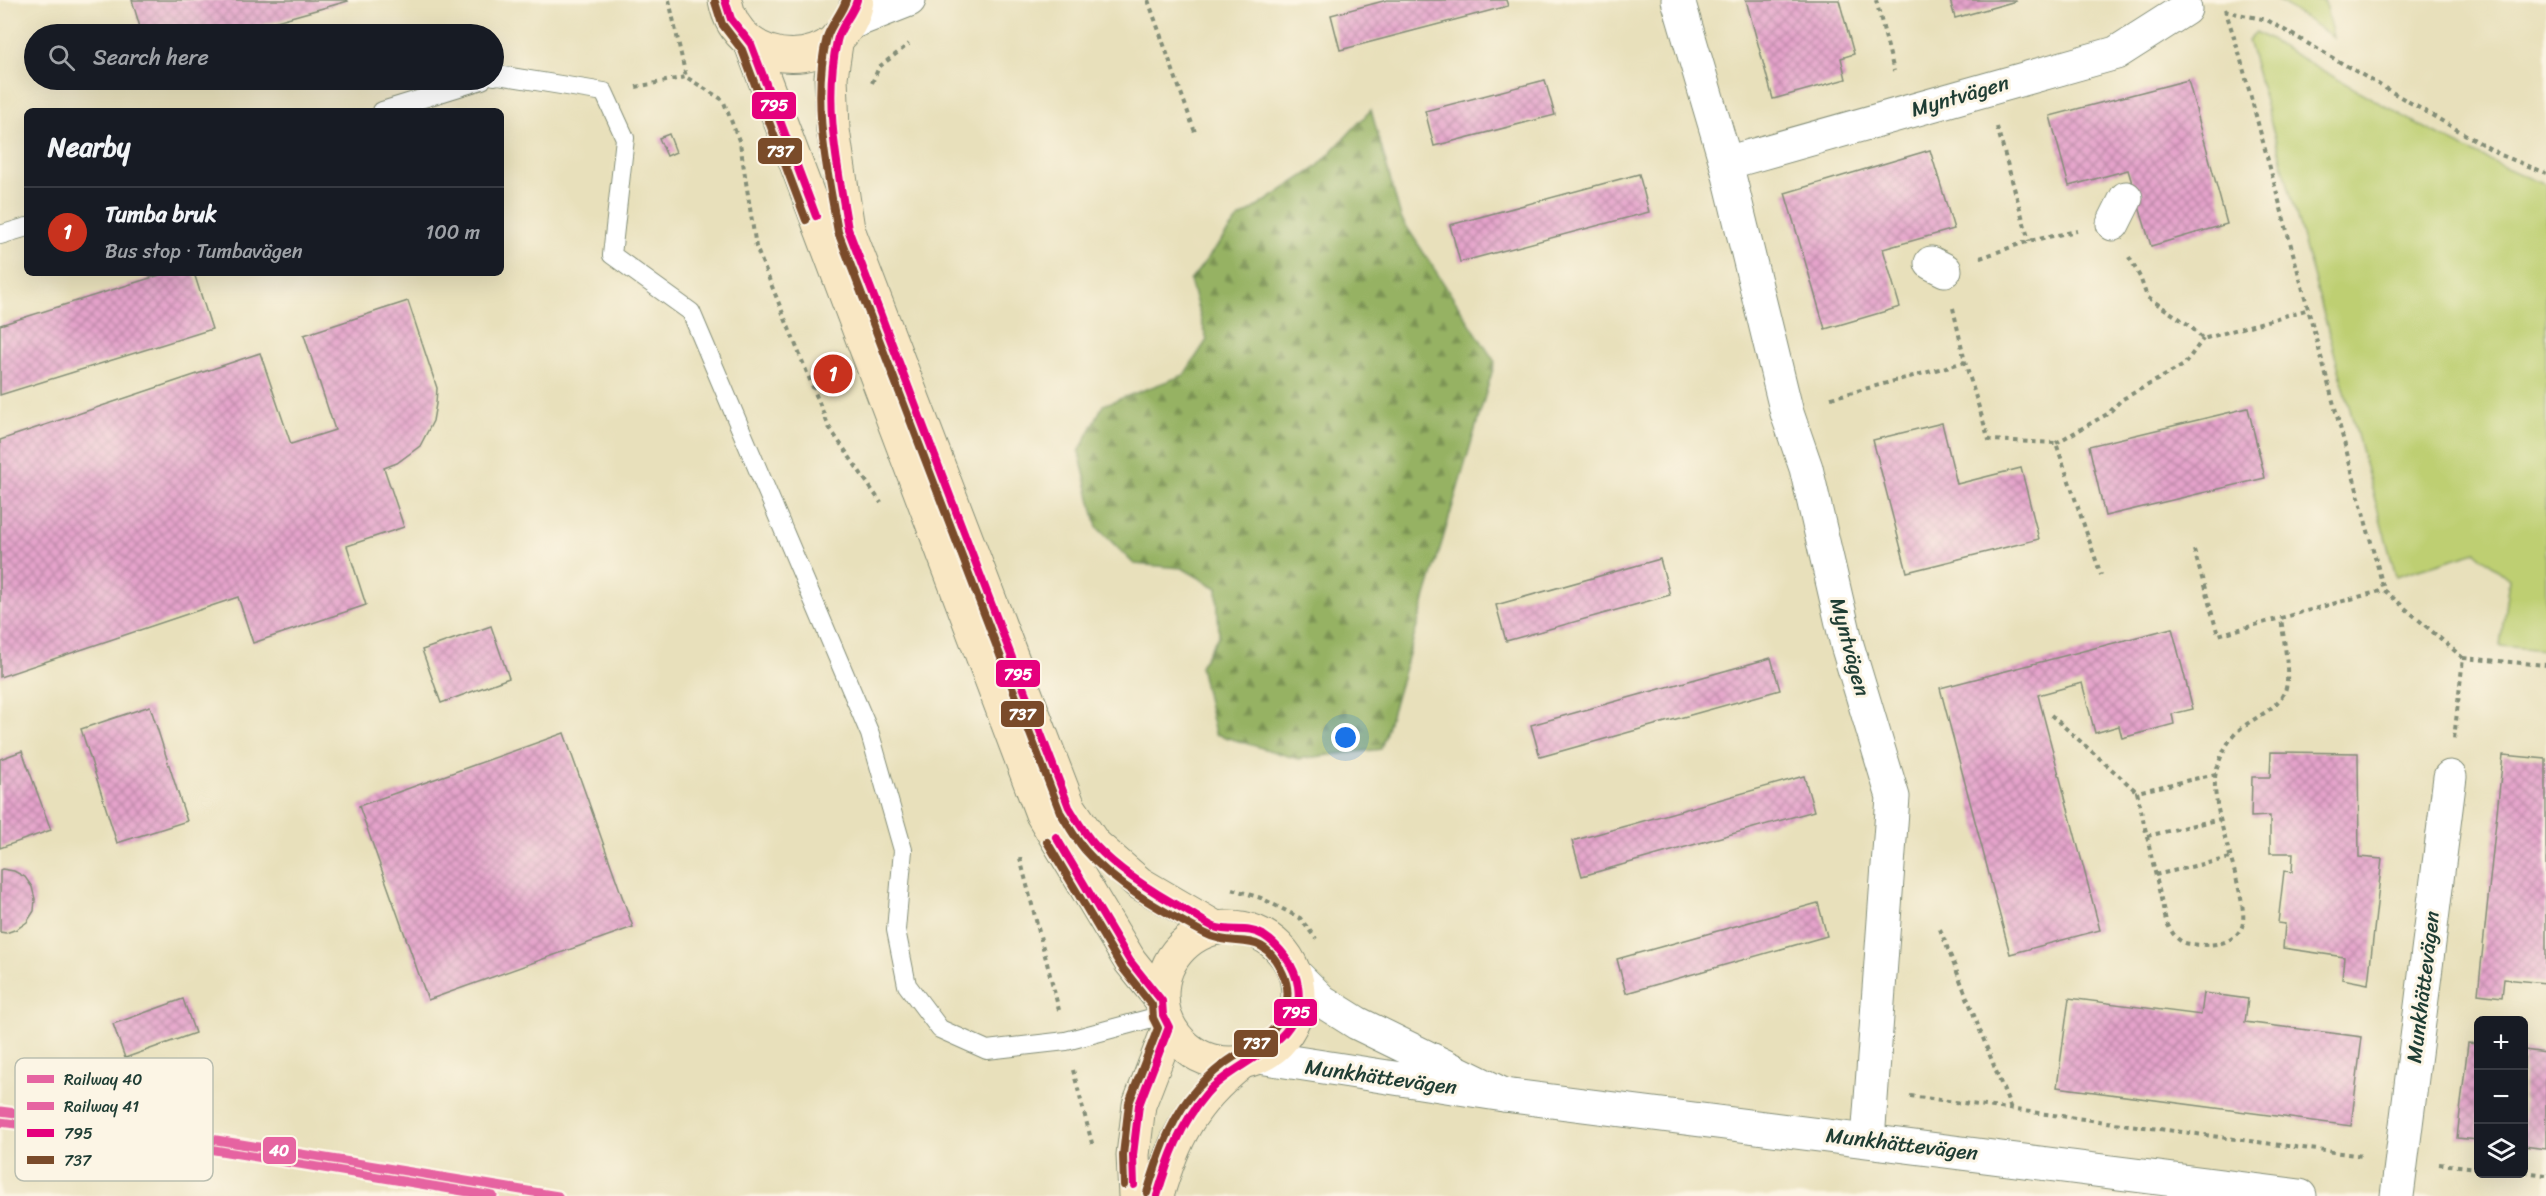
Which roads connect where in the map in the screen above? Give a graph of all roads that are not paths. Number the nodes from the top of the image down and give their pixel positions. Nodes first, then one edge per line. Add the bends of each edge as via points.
1 (724, 0) edge
2 (909, 0) edge
3 (1678, 0) edge
4 (2185, 9) road end
5 (847, 21) edge
6 (751, 44) junction
7 (504, 76) edge
8 (450, 90) edge
9 (392, 108) edge
10 (1725, 163) junction
11 (24, 227) edge
12 (0, 236) edge
13 (2450, 777) road end
14 (1216, 928) junction
15 (1294, 974) junction
16 (1165, 1014) junction
17 (1250, 1061) junction
18 (1504, 1095) junction
19 (1868, 1140) junction
20 (1135, 1196) edge
21 (1158, 1196) edge
22 (2300, 1196) edge
23 (2397, 1196) edge

1 - 6 main road via 735,27
2 - 5 street
3 - 10 street, Myntvägen
4 - 10 street, Myntvägen via 2116,53
5 - 6 main road via 818,51 797,56 774,54
5 - 14 main road via 831,77 833,130 848,229 1069,807 1094,844 1139,883
6 - 16 main road via 1042,814
7 - 16 lane via 604,92 625,138 612,255 691,312 870,734 903,850 896,930 907,985 940,1029 987,1050 1066,1041
8 - 9 lane
10 - 19 street, Myntvägen via 1787,413 1806,468 1848,645 1893,797
11 - 12 lane
13 - 23 street, Munkhättevägen
14 - 15 main road via 1249,929 1262,934 1281,949
14 - 16 main road via 1188,940 1172,958 1166,971
15 - 17 main road via 1299,995 1294,1019 1282,1039
15 - 18 street, Munkhättevägen via 1322,1001 1357,1023
16 - 17 main road via 1184,1046 1208,1059
16 - 20 main road via 1139,1105 1133,1155
17 - 18 street, Munkhättevägen
17 - 21 main road via 1218,1082 1187,1119 1167,1161
18 - 19 street, Munkhättevägen
19 - 22 street, Munkhättevägen

